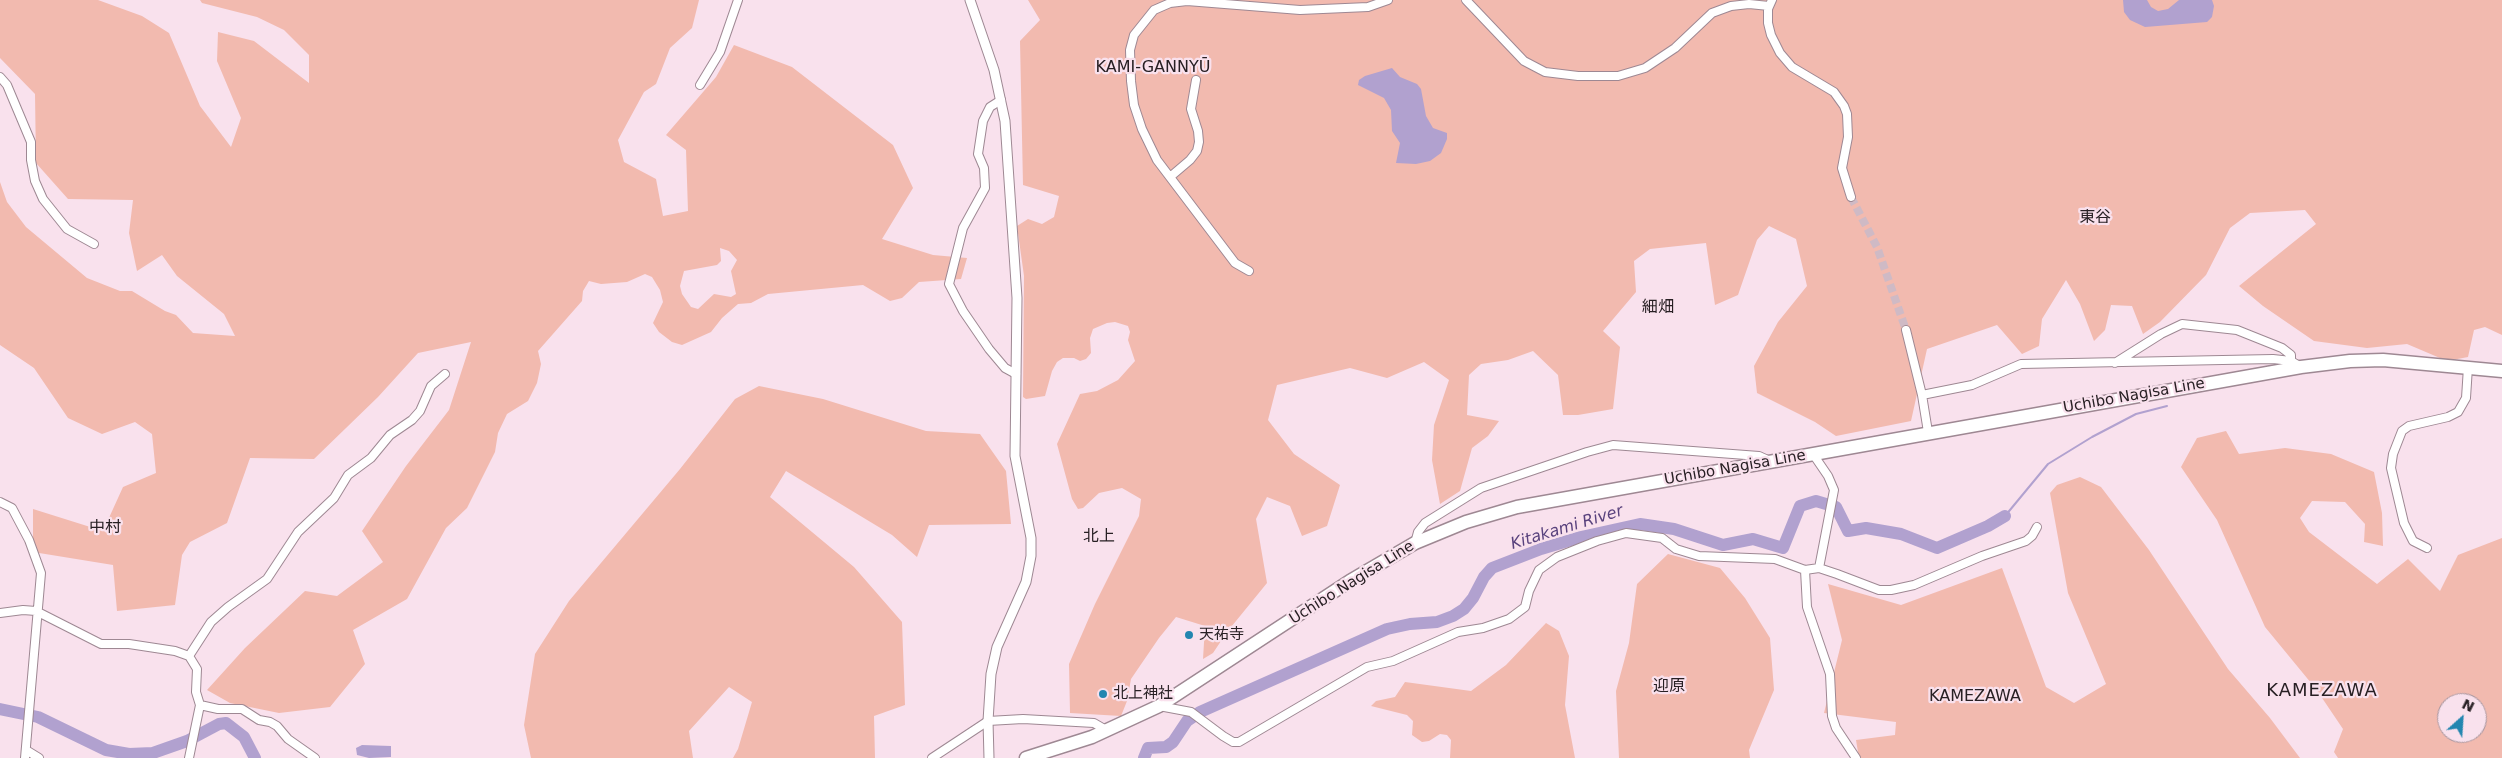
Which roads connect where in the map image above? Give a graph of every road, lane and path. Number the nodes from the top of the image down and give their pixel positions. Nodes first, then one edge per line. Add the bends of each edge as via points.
1 (738, 0) edge
2 (970, 0) edge
3 (1388, 0) edge
4 (1466, 0) edge
5 (1770, 3) edge
6 (0, 77) edge
7 (1196, 80) dead end
8 (700, 86) dead end
9 (1001, 100) junction
10 (1170, 177) junction
11 (1851, 197) tunnel mouth
12 (94, 244) dead end
13 (1249, 271) dead end
14 (1906, 330) tunnel mouth
15 (2115, 363) junction
16 (2296, 364) junction
17 (2468, 367) junction
18 (2502, 371) edge
19 (445, 374) dead end
20 (1016, 374) junction
21 (1922, 395) junction
22 (1928, 432) junction
23 (1813, 454) junction
24 (1771, 462) junction
25 (0, 502) edge
26 (2038, 527) dead end
27 (1415, 543) junction
28 (2427, 548) dead end
29 (1819, 568) junction
30 (1805, 570) junction
31 (36, 611) junction
32 (0, 613) edge
33 (189, 656) junction
34 (200, 705) junction
35 (1159, 706) junction
36 (988, 721) junction
37 (1106, 730) junction
38 (25, 754) edge
39 (39, 758) edge
40 (189, 758) edge
41 (315, 758) edge
42 (932, 758) edge
43 (989, 758) edge
44 (1026, 758) edge
45 (1856, 758) edge

1 - 8 street via 720,52
2 - 9 street
3 - 10 street via 1368,7 1300,10 1187,1 1170,3 1154,10 1134,35 1130,50 1130,81 1142,129 1157,160
4 - 5 street via 1524,61 1545,72 1578,76 1618,76 1644,68 1675,48 1712,13 1730,6
5 - 11 street via 1769,29 1780,52 1792,67 1834,92 1844,106 1848,138 1842,168
6 - 12 street via 31,142 35,181 43,198 67,229
7 - 10 street via 1191,109 1198,131 1197,150
9 - 20 street via 1018,298
9 - 20 street via 990,107 984,121 978,154 984,168 985,188 963,228 949,284 962,311 989,349 1005,368
10 - 13 street via 1235,263
14 - 21 street
15 - 16 street via 2247,359
15 - 16 street via 2182,324 2237,330 2282,348
15 - 21 street via 2021,364 1972,385
16 - 17 highway, Uchibo Nagisa Line via 2383,360
16 - 22 highway, Uchibo Nagisa Line
17 - 18 highway, Uchibo Nagisa Line
17 - 28 street via 2466,398 2458,412 2409,426 2402,431 2393,454 2391,468 2404,524 2413,542
19 - 33 street via 431,386 420,411 412,420 390,435 371,458 348,475 334,498 298,532 267,579 211,622
20 - 36 street via 1015,456 1031,538 1031,556 1026,582 993,660
21 - 22 street
22 - 23 highway, Uchibo Nagisa Line
23 - 24 highway, Uchibo Nagisa Line
23 - 29 street via 1834,490
24 - 27 highway, Uchibo Nagisa Line via 1517,507 1466,522
24 - 27 street via 1759,456 1613,445 1481,488 1426,523 1418,532
25 - 31 street via 12,508 41,572
26 - 29 street via 2026,541 1914,585 1891,590 1866,586
27 - 35 highway, Uchibo Nagisa Line via 1350,581
29 - 30 street
30 - 35 street via 1774,559 1699,556 1676,549 1662,538 1626,533 1557,557 1539,570 1524,607 1509,619 1458,632 1393,661 1367,667 1239,742 1223,736 1191,712
30 - 45 street via 1807,606 1830,674 1832,716
31 - 32 street
31 - 33 street via 101,644 175,650
31 - 38 street
33 - 34 street via 197,670 196,692
34 - 40 street
34 - 41 street via 242,709 277,726 288,739
35 - 37 highway, Uchibo Nagisa Line
36 - 37 street via 1023,719 1094,723
36 - 42 street
36 - 43 street
37 - 44 highway, Uchibo Nagisa Line
38 - 39 street

